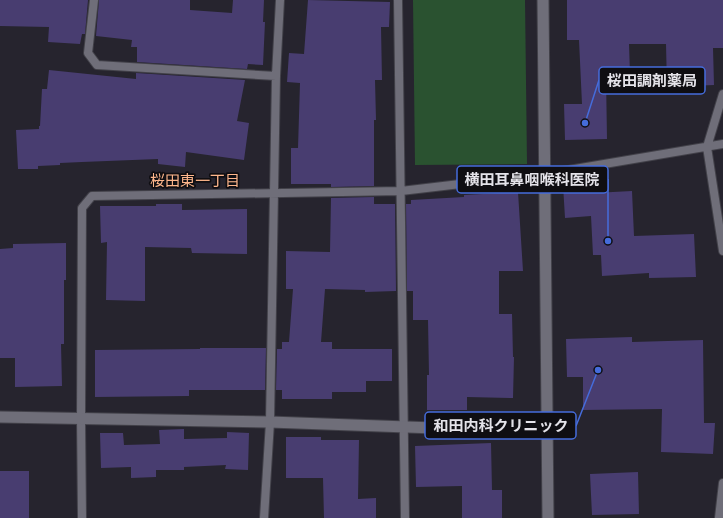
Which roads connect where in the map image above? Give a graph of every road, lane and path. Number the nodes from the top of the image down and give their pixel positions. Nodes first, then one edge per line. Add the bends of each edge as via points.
1 (94, 0) edge
2 (280, 0) edge
3 (398, 0) edge
4 (543, 0) edge
5 (276, 76) junction
6 (723, 94) edge
7 (723, 144) edge
8 (707, 147) junction
9 (545, 174) junction
10 (401, 191) junction
11 (273, 194) junction
12 (723, 251) edge
13 (0, 417) edge
14 (81, 419) junction
15 (270, 422) junction
16 (405, 427) junction
17 (547, 432) junction
18 (723, 483) edge
19 (82, 518) edge
20 (264, 518) edge
21 (405, 518) edge
22 (548, 518) edge
23 (719, 518) edge

1 - 5 lane via 88,53 97,65
2 - 5 lane
3 - 10 lane
4 - 9 street
5 - 11 lane
6 - 8 lane
7 - 8 lane
8 - 9 lane
8 - 12 lane
9 - 10 lane
9 - 17 street
10 - 11 lane
10 - 16 lane
11 - 14 lane via 92,196 82,208
11 - 15 lane
13 - 14 street
14 - 15 street
14 - 19 lane
15 - 16 street
15 - 20 lane
16 - 17 street
16 - 21 lane
17 - 22 street
18 - 23 lane

